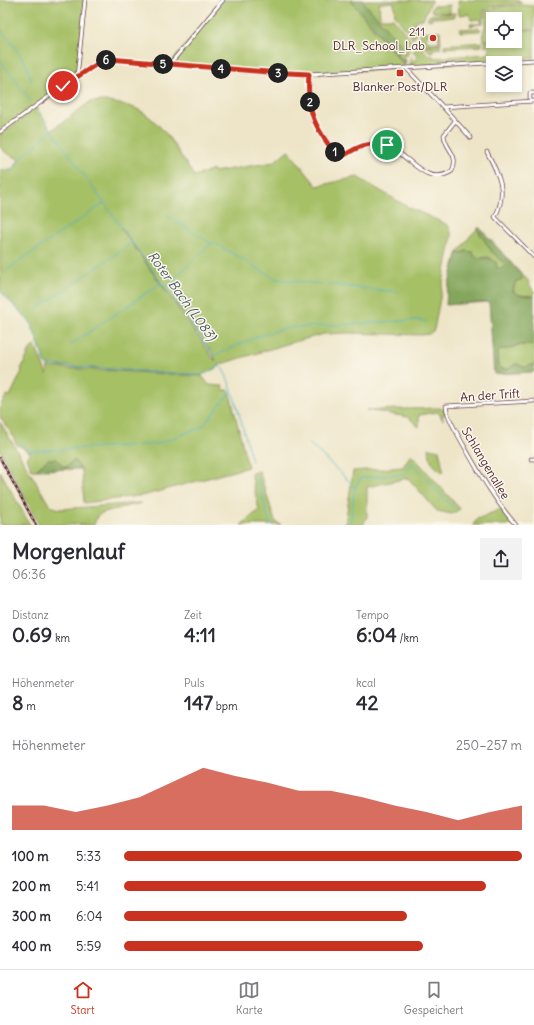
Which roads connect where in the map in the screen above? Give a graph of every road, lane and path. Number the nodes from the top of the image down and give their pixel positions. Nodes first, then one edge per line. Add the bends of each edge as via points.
1 (85, 0) edge
2 (223, 0) edge
3 (534, 60) edge
4 (170, 65) junction
5 (406, 68) junction
6 (309, 74) junction
7 (78, 77) junction
8 (534, 93) edge
9 (532, 101) edge
10 (443, 107) junction
11 (455, 121) junction
12 (0, 132) edge
13 (471, 138) dead end
14 (487, 152) dead end
15 (534, 257) edge
16 (534, 401) edge
17 (446, 406) joint
18 (516, 525) edge

1 - 7 street
2 - 4 street
3 - 5 street
4 - 6 street
4 - 7 street via 109,59
5 - 6 street
5 - 10 street
6 - 11 street via 313,120 332,150 340,157 363,145 387,145 429,175 446,175 452,171 455,161 444,135
7 - 12 street
8 - 9 street via 530,93
9 - 10 street
10 - 11 street
11 - 13 street
14 - 15 street via 502,192 495,216
16 - 17 street, An der Trift
17 - 18 street, Schlangenallee via 448,415 471,458 502,508

